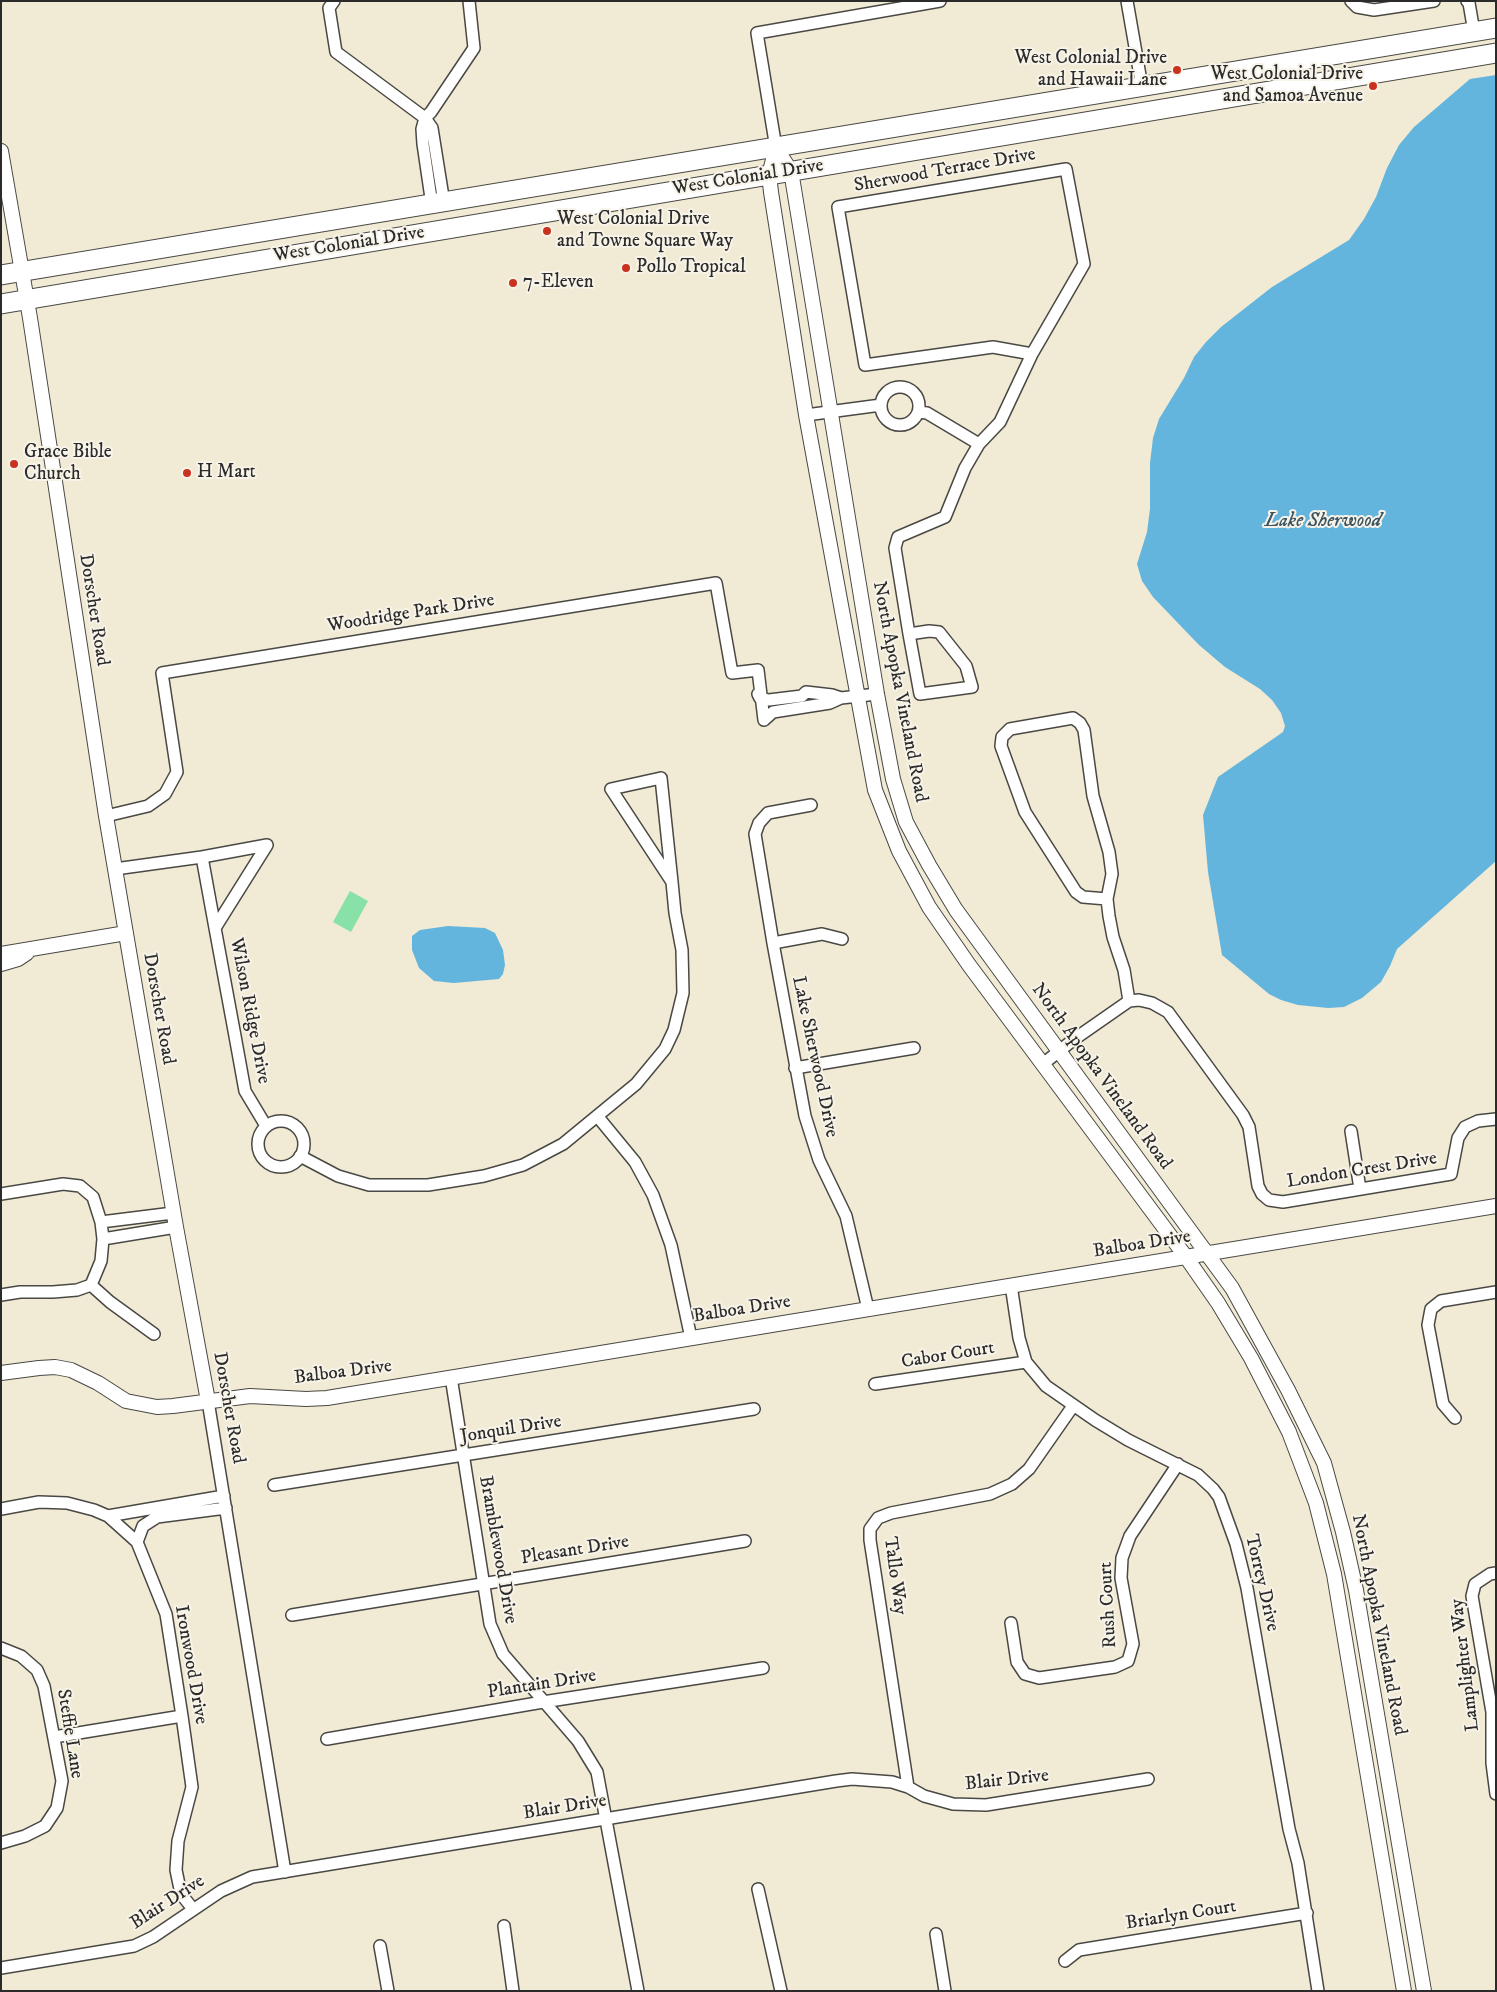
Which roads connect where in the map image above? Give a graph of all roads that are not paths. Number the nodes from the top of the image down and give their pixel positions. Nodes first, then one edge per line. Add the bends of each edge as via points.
1 (334, 1) edge
2 (469, 1) edge
3 (940, 1) edge
4 (1127, 1) edge
5 (1351, 1) edge
6 (1434, 1) edge
7 (1466, 1) edge
8 (1496, 28) edge
9 (1474, 32) junction
10 (1496, 54) edge
11 (1410, 68) junction
12 (1142, 87) junction
13 (425, 118) junction
14 (1087, 121) junction
15 (776, 148) junction
16 (1, 151) edge
17 (791, 171) junction
18 (769, 174) junction
19 (519, 191) junction
20 (438, 204) junction
21 (444, 229) junction
22 (364, 242) junction
23 (22, 272) junction
24 (1, 275) edge
25 (27, 300) junction
26 (1, 304) edge
27 (1032, 354) junction
28 (917, 398) junction
29 (881, 406) junction
30 (830, 411) junction
31 (918, 412) junction
32 (806, 415) junction
33 (958, 430) junction
34 (979, 444) junction
35 (909, 634) junction
36 (877, 694) junction
37 (857, 696) junction
38 (760, 698) junction
39 (841, 698) junction
40 (811, 805) dead end
41 (106, 816) junction
42 (202, 857) junction
43 (115, 869) junction
44 (672, 882) junction
45 (1107, 899) junction
46 (215, 928) junction
47 (126, 933) junction
48 (842, 939) dead end
49 (773, 943) junction
50 (34, 948) junction
51 (1, 954) edge
52 (1, 964) edge
53 (1129, 1001) junction
54 (914, 1048) dead end
55 (1058, 1052) junction
56 (1043, 1064) junction
57 (796, 1068) junction
58 (598, 1117) junction
59 (1496, 1118) edge
60 (266, 1126) junction
61 (1351, 1130) dead end
62 (300, 1156) junction
63 (1360, 1189) junction
64 (1, 1194) edge
65 (1496, 1206) edge
66 (173, 1213) junction
67 (102, 1222) junction
68 (176, 1227) junction
69 (103, 1239) junction
70 (1208, 1253) junction
71 (1186, 1256) junction
72 (91, 1285) junction
73 (1011, 1285) junction
74 (1496, 1292) edge
75 (1, 1295) edge
76 (868, 1309) junction
77 (154, 1334) dead end
78 (691, 1338) junction
79 (1026, 1362) junction
80 (1, 1373) edge
81 (451, 1377) junction
82 (875, 1384) dead end
83 (208, 1402) junction
84 (1073, 1406) junction
85 (754, 1409) dead end
86 (1455, 1418) dead end
87 (463, 1455) junction
88 (1178, 1464) junction
89 (274, 1485) dead end
90 (225, 1502) junction
91 (1, 1509) edge
92 (108, 1516) junction
93 (745, 1541) dead end
94 (137, 1542) junction
95 (1496, 1573) edge
96 (484, 1584) junction
97 (292, 1615) dead end
98 (1011, 1623) dead end
99 (1, 1648) edge
100 (763, 1668) dead end
101 (543, 1702) junction
102 (1494, 1712) edge
103 (182, 1716) junction
104 (54, 1737) junction
105 (327, 1739) dead end
106 (1148, 1779) dead end
107 (908, 1787) junction
108 (1496, 1794) edge
109 (607, 1819) junction
110 (1, 1843) edge
111 (285, 1872) junction
112 (758, 1889) dead end
113 (193, 1910) junction
114 (1307, 1913) junction
115 (504, 1926) dead end
116 (936, 1934) dead end
117 (380, 1946) dead end
118 (1065, 1961) dead end
119 (1, 1968) edge
120 (388, 1991) edge
121 (513, 1991) edge
122 (638, 1991) edge
123 (781, 1991) edge
124 (945, 1991) edge
125 (1318, 1991) edge
126 (1404, 1991) edge
127 (1424, 1991) edge

1 - 13 street via 329,8 336,52
2 - 13 street via 474,48
3 - 15 street via 758,32
4 - 12 street
5 - 6 street via 1357,7 1374,10
7 - 9 street
8 - 9 highway, West Colonial Drive
9 - 11 highway via 1429,52
9 - 12 highway, West Colonial Drive
10 - 11 highway, West Colonial Drive
11 - 14 highway, West Colonial Drive
12 - 14 highway via 1133,97
12 - 15 highway, West Colonial Drive
13 - 20 street via 432,128
14 - 17 highway, West Colonial Drive
15 - 17 street
15 - 18 street
15 - 19 highway, West Colonial Drive
16 - 23 street, Dorscher Road
17 - 18 highway, West Colonial Drive
17 - 30 street, North Apopka Vineland Road
18 - 21 highway, West Colonial Drive
18 - 32 street, North Apopka Vineland Road
19 - 20 highway, West Colonial Drive
19 - 21 highway via 465,208
20 - 22 highway via 434,215
20 - 23 highway, West Colonial Drive
21 - 22 highway, West Colonial Drive
22 - 25 highway, West Colonial Drive
23 - 24 highway, West Colonial Drive
23 - 25 street, Dorscher Road
25 - 26 highway, West Colonial Drive
25 - 41 street, Dorscher Road
27 - 27 street, Sherwood Terrace Drive via 1084,264 1066,169 838,207 865,365 993,347
27 - 34 street, Sherwood Terrace Drive via 1000,422
28 - 29 street via 908,389 896,387 885,394
28 - 31 street
28 - 33 street via 952,418
29 - 30 street
29 - 31 street via 885,418 896,424 909,422
30 - 32 street
30 - 36 street, North Apopka Vineland Road
31 - 33 street via 927,413
32 - 37 street, North Apopka Vineland Road
33 - 34 street
34 - 35 street, Sherwood Terrace Drive via 965,468 945,517 898,538 895,548
35 - 35 street, Sherwood Terrace Drive via 939,632 966,666 972,687 920,694
36 - 37 street, Woodridge Park Drive
36 - 55 street, North Apopka Vineland Road via 906,822 956,910
37 - 39 street, Woodridge Park Drive
37 - 56 street, North Apopka Vineland Road via 875,790 899,851 935,915
38 - 39 street, Woodridge Park Drive via 769,700 811,692
38 - 39 street, Woodridge Park Drive via 764,720 773,712 830,703
38 - 41 street, Woodridge Park Drive via 754,688 754,670 732,673 716,583 162,673 177,772 165,794 148,806
40 - 49 street, Lake Sherwood Drive via 768,813 758,823 755,834
41 - 43 street, Dorscher Road
42 - 43 street, Wilson Ridge Drive
42 - 46 street, Wilson Ridge Drive
42 - 46 street, Wilson Ridge Drive via 267,845
43 - 47 street, Dorscher Road
44 - 44 street via 661,778 611,789 641,835
44 - 58 street via 682,950 683,985 674,1030 665,1049 636,1084
45 - 45 street via 1112,874 1109,852 1093,796 1084,730 1080,722 1073,718 1010,730 1002,737 1001,746 1025,812 1076,892 1082,897
45 - 53 street
46 - 60 street, Wilson Ridge Drive via 245,1092
47 - 50 street
47 - 66 street, Dorscher Road
48 - 49 street via 822,934
49 - 57 street, Lake Sherwood Drive
50 - 51 street
50 - 52 street via 18,959
53 - 55 street
53 - 63 street, London Crest Drive via 1152,1003 1168,1012 1243,1115 1249,1127 1258,1186 1269,1200 1283,1202
54 - 57 street
55 - 56 street
55 - 70 street, North Apopka Vineland Road
56 - 71 street, North Apopka Vineland Road
57 - 76 street, Lake Sherwood Drive via 818,1160 846,1216
58 - 62 street via 563,1144 523,1165 484,1176 428,1185 369,1185 338,1176
58 - 78 street via 635,1162 653,1195 671,1245
59 - 63 street, London Crest Drive via 1465,1127 1458,1138 1451,1174
60 - 62 street via 282,1121 297,1127 304,1140
60 - 62 street via 260,1132 257,1146 266,1162 281,1167
61 - 63 street
64 - 67 street via 63,1184 80,1186 93,1197
65 - 70 street, Balboa Drive
66 - 67 street
66 - 68 street, Dorscher Road
67 - 69 street
68 - 69 street
68 - 83 street, Dorscher Road
69 - 72 street via 102,1261
70 - 71 street, Balboa Drive
70 - 127 street, North Apopka Vineland Road via 1252,1323 1324,1463 1356,1590
71 - 73 street, Balboa Drive
71 - 126 street, North Apopka Vineland Road via 1251,1358 1289,1432 1316,1503 1334,1574
72 - 75 street via 77,1290
72 - 77 street
73 - 76 street, Balboa Drive
73 - 79 street, Torrey Drive
74 - 86 street via 1442,1301 1431,1309 1428,1325 1443,1404
76 - 78 street, Balboa Drive
78 - 81 street, Balboa Drive
79 - 82 street, Cabor Court
79 - 84 street, Torrey Drive via 1046,1386
80 - 83 street, Balboa Drive via 55,1367 84,1376 139,1405
81 - 83 street, Balboa Drive via 327,1398 250,1396
81 - 87 street, Bramblewood Drive
83 - 90 street, Dorscher Road
84 - 88 street, Torrey Drive via 1128,1440
84 - 107 street, Tallo Way via 1029,1469 1012,1484 990,1494 891,1513 878,1518 870,1529
85 - 87 street, Jonquil Drive
87 - 89 street, Jonquil Drive
87 - 96 street, Bramblewood Drive
88 - 98 street, Rush Court via 1130,1536 1122,1558 1122,1578 1133,1644 1128,1660 1115,1667 1039,1678 1025,1674 1017,1662
88 - 114 street, Torrey Drive via 1198,1475 1219,1497 1236,1544 1247,1588 1288,1829
90 - 92 street
90 - 94 street via 157,1517 143,1526
90 - 111 street, Dorscher Road
91 - 92 street, Ironwood Drive via 39,1502 67,1504
92 - 94 street, Ironwood Drive
93 - 96 street, Pleasant Drive
94 - 103 street, Ironwood Drive via 166,1614
95 - 102 street, Lamplighter Way via 1475,1584 1472,1596
96 - 97 street, Pleasant Drive
96 - 101 street, Bramblewood Drive via 490,1624 503,1654
99 - 104 street, Steffie Lane via 21,1656 37,1670 44,1686
100 - 101 street, Plantain Drive
101 - 105 street, Plantain Drive
101 - 109 street, Bramblewood Drive via 578,1741 598,1772
102 - 108 street, Lamplighter Way via 1492,1764
103 - 104 street
103 - 113 street, Ironwood Drive via 192,1787 178,1841 176,1870 180,1894
104 - 110 street, Steffie Lane via 62,1781 57,1808 44,1826
106 - 107 street, Blair Drive via 986,1805 953,1804 924,1796
107 - 109 street, Blair Drive via 874,1779 836,1781
109 - 111 street, Blair Drive
109 - 122 street, Bramblewood Drive
111 - 113 street, Blair Drive via 252,1877 221,1890
112 - 123 street
113 - 119 street, Blair Drive via 134,1946
114 - 118 street, Briarlyn Court via 1079,1950
114 - 125 street, Torrey Drive
115 - 121 street
116 - 124 street
117 - 120 street

